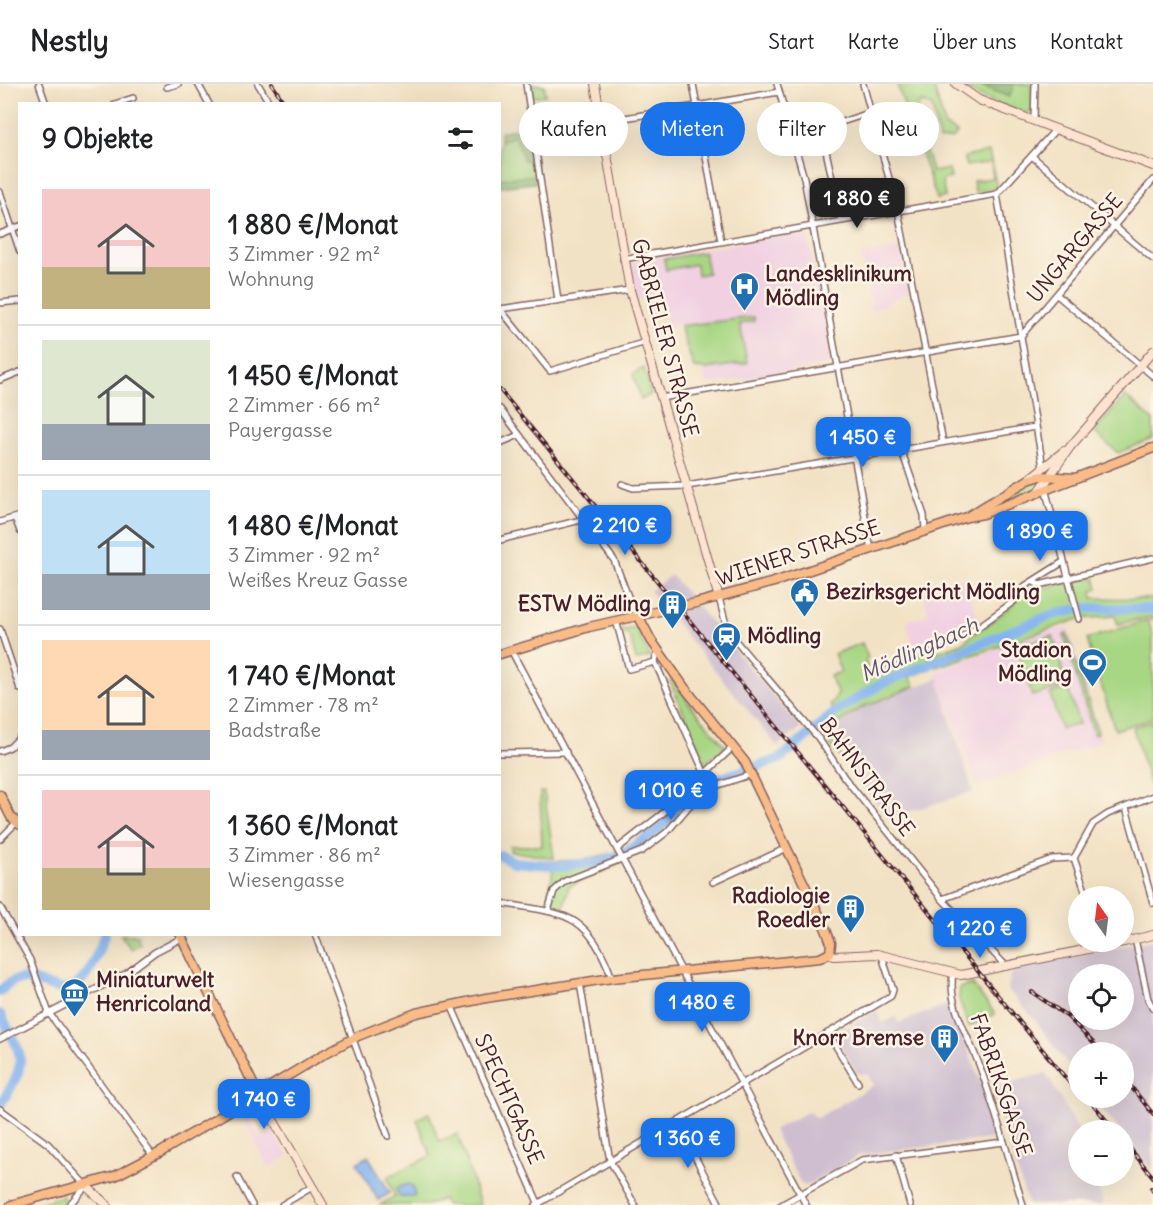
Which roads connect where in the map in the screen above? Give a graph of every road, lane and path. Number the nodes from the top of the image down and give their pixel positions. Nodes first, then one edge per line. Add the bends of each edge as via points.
1 (39, 84) edge
2 (178, 84) edge
3 (198, 84) edge
4 (258, 84) edge
5 (526, 84) edge
6 (595, 84) edge
7 (693, 84) edge
8 (777, 84) edge
9 (863, 84) edge
10 (956, 84) edge
11 (1035, 84) edge
12 (167, 87) dead end
13 (779, 92) junction
14 (133, 98) dead end
15 (45, 102) edge
16 (121, 102) edge
17 (208, 102) edge
18 (269, 102) edge
19 (598, 102) edge
20 (696, 102) edge
21 (715, 102) edge
22 (782, 102) edge
23 (869, 102) edge
24 (1034, 120) junction
25 (1056, 129) junction
26 (606, 156) edge
27 (705, 156) edge
28 (798, 156) edge
29 (827, 156) edge
30 (884, 156) edge
31 (1033, 157) junction
32 (1153, 166) edge
33 (1153, 180) edge
34 (0, 192) edge
35 (997, 194) junction
36 (898, 211) junction
37 (841, 220) junction
38 (812, 225) junction
39 (18, 227) edge
40 (1115, 227) junction
41 (11, 230) junction
42 (0, 234) edge
43 (721, 241) junction
44 (18, 247) edge
45 (623, 259) junction
46 (1153, 259) edge
47 (630, 290) junction
48 (1057, 296) junction
49 (558, 300) junction
50 (18, 301) edge
51 (0, 303) edge
52 (501, 309) edge
53 (501, 310) edge
54 (1021, 336) junction
55 (646, 342) junction
56 (1153, 351) edge
57 (926, 353) junction
58 (1140, 366) junction
59 (838, 368) junction
60 (18, 373) edge
61 (1153, 376) edge
62 (0, 380) edge
63 (661, 398) junction
64 (501, 410) edge
65 (1035, 427) junction
66 (519, 435) junction
67 (943, 442) junction
68 (501, 443) edge
69 (1070, 447) junction
70 (1153, 448) edge
71 (901, 449) junction
72 (853, 458) junction
73 (1043, 467) junction
74 (1052, 477) junction
75 (1079, 478) junction
76 (1028, 480) junction
77 (622, 484) dead end
78 (687, 486) junction
79 (1046, 492) junction
80 (1035, 496) junction
81 (17, 517) edge
82 (967, 517) junction
83 (585, 519) junction
84 (0, 522) edge
85 (925, 531) junction
86 (501, 540) edge
87 (871, 550) junction
88 (1153, 558) edge
89 (1064, 562) junction
90 (1067, 578) junction
91 (1034, 582) junction
92 (719, 598) junction
93 (638, 615) junction
94 (1078, 617) dead end
95 (616, 620) junction
96 (0, 628) edge
97 (932, 646) dead end
98 (511, 650) junction
99 (660, 653) junction
100 (501, 654) edge
101 (655, 662) junction
102 (18, 683) edge
103 (18, 739) edge
104 (733, 747) junction
105 (0, 751) edge
106 (566, 752) junction
107 (501, 753) edge
108 (749, 768) junction
109 (704, 772) junction
110 (1153, 796) edge
111 (2, 800) edge
112 (1126, 808) junction
113 (18, 824) edge
114 (0, 839) edge
115 (788, 848) junction
116 (618, 849) junction
117 (1074, 858) junction
118 (622, 859) junction
119 (713, 882) dead end
120 (1083, 886) edge
121 (942, 899) junction
122 (501, 903) edge
123 (1153, 903) edge
124 (0, 907) edge
125 (548, 911) junction
126 (1153, 935) edge
127 (181, 936) edge
128 (316, 936) edge
129 (1135, 939) joint
130 (1069, 952) edge
131 (830, 953) junction
132 (882, 956) junction
133 (1007, 967) junction
134 (683, 971) junction
135 (953, 974) junction
136 (612, 978) junction
137 (580, 983) junction
138 (451, 1005) junction
139 (1153, 1008) edge
140 (48, 1014) junction
141 (828, 1033) junction
142 (353, 1038) junction
143 (0, 1039) edge
144 (858, 1083) dead end
145 (742, 1084) junction
146 (258, 1094) junction
147 (1, 1110) edge
148 (677, 1122) junction
149 (388, 1136) dead end
150 (1004, 1142) junction
151 (896, 1155) junction
152 (153, 1156) junction
153 (610, 1161) junction
154 (237, 1178) dead end
155 (86, 1186) junction
156 (312, 1187) junction
157 (801, 1194) junction
158 (1022, 1203) edge
159 (11, 1205) edge
160 (69, 1205) edge
161 (107, 1205) edge
162 (252, 1205) edge
163 (282, 1205) edge
164 (323, 1205) edge
165 (537, 1205) edge
166 (635, 1205) edge
167 (720, 1205) edge
168 (782, 1205) edge
169 (806, 1205) edge
170 (910, 1205) edge
171 (1015, 1205) edge

1 - 15 street
2 - 12 street
3 - 17 street
4 - 18 street
5 - 49 street
6 - 19 street, GABRIELER STRASSE
7 - 20 street
8 - 13 street
9 - 23 street
10 - 24 street via 979,100
11 - 24 street
13 - 21 street
13 - 22 street
14 - 16 street
24 - 25 street
25 - 31 street
25 - 32 street
26 - 45 street, GABRIELER STRASSE
27 - 43 street
28 - 38 street
29 - 37 street
30 - 36 street
31 - 35 street
31 - 40 street
33 - 40 street, UNGARGASSE
34 - 41 street
35 - 36 street
35 - 54 street
36 - 37 street
36 - 57 street
37 - 38 street
38 - 43 street
38 - 59 street
39 - 41 street
40 - 46 street
40 - 48 street, UNGARGASSE
41 - 42 street
41 - 44 street
43 - 45 street
45 - 47 street, GABRIELER STRASSE
47 - 49 street
47 - 55 street, GABRIELER STRASSE
48 - 54 street, UNGARGASSE
48 - 58 street
49 - 52 street
50 - 51 street
53 - 55 street via 550,371
54 - 57 street
54 - 65 street
55 - 63 street, GABRIELER STRASSE
56 - 58 street, WIENER STRASSE
57 - 59 street
57 - 67 street
58 - 61 street
58 - 69 street, WIENER STRASSE
59 - 63 street
59 - 72 street
60 - 62 street
63 - 78 street, GABRIELER STRASSE
64 - 66 street
65 - 67 street
65 - 73 street
66 - 68 street
66 - 83 street
67 - 71 street
69 - 73 street, WIENER STRASSE
69 - 74 street, WIENER STRASSE
70 - 75 main road
71 - 72 street
71 - 85 street via 924,515
72 - 78 street
72 - 87 street
73 - 76 street, WIENER STRASSE
74 - 75 main road, WIENER STRASSE
74 - 76 main road, WIENER STRASSE
74 - 80 street, WIENER STRASSE
75 - 79 main road
76 - 82 main road, WIENER STRASSE
77 - 78 street via 633,488
78 - 92 street, GABRIELER STRASSE
79 - 80 main road
79 - 89 street
80 - 82 main road, WIENER STRASSE
81 - 84 street
82 - 85 main road, WIENER STRASSE
83 - 86 street
83 - 93 street via 614,560
85 - 87 main road, WIENER STRASSE
87 - 92 main road, WIENER STRASSE
88 - 90 street
89 - 90 street
89 - 91 street
90 - 91 street via 1039,585
90 - 94 street
91 - 97 street via 981,625 958,639
92 - 93 main road, WIENER STRASSE, bridge
92 - 121 street, BAHNSTRASSE via 728,632 819,739 844,777
93 - 95 main road, WIENER STRASSE
93 - 99 main road
95 - 98 main road, WIENER STRASSE
95 - 101 street via 629,669
96 - 102 street
98 - 100 main road, WIENER STRASSE
98 - 106 street
99 - 101 street
99 - 104 main road
101 - 109 street
103 - 105 street
104 - 108 main road
104 - 109 street
106 - 107 street
106 - 116 street
108 - 115 main road
108 - 118 street via 710,788 657,840
109 - 116 street via 662,814
110 - 112 street
111 - 113 main road
112 - 117 street via 1093,824
112 - 123 street
113 - 114 street
115 - 119 street
115 - 131 main road via 825,927
116 - 118 street
117 - 120 street
117 - 121 street via 1052,859
118 - 125 street via 565,881 554,891
118 - 134 street
121 - 133 street, BAHNSTRASSE
122 - 125 street
124 - 140 street via 36,976
125 - 136 street via 585,927
126 - 129 street
127 - 140 street via 127,973
127 - 146 main road
128 - 142 street
129 - 139 street
130 - 133 street
131 - 132 street
131 - 134 main road via 820,958
132 - 135 street
132 - 141 street via 892,995
133 - 135 street
134 - 136 main road
134 - 145 street
135 - 150 street, FABRIKSGASSE via 956,1006
136 - 137 main road
137 - 138 main road
137 - 153 street
138 - 142 main road via 401,1018
138 - 165 street, SPECHTGASSE
140 - 143 street
140 - 152 street
141 - 144 street
141 - 145 street
142 - 146 main road
142 - 149 street
145 - 148 street
145 - 157 street
146 - 152 main road
146 - 156 street
147 - 155 street via 48,1144
148 - 153 street
148 - 167 street
150 - 151 street
150 - 158 street, FABRIKSGASSE
151 - 157 street via 862,1160
151 - 170 street
152 - 155 main road
153 - 165 street
153 - 166 street
154 - 162 street
155 - 159 main road
155 - 160 street
155 - 161 street
156 - 163 street
156 - 164 street
157 - 168 street
157 - 169 street
158 - 171 street

